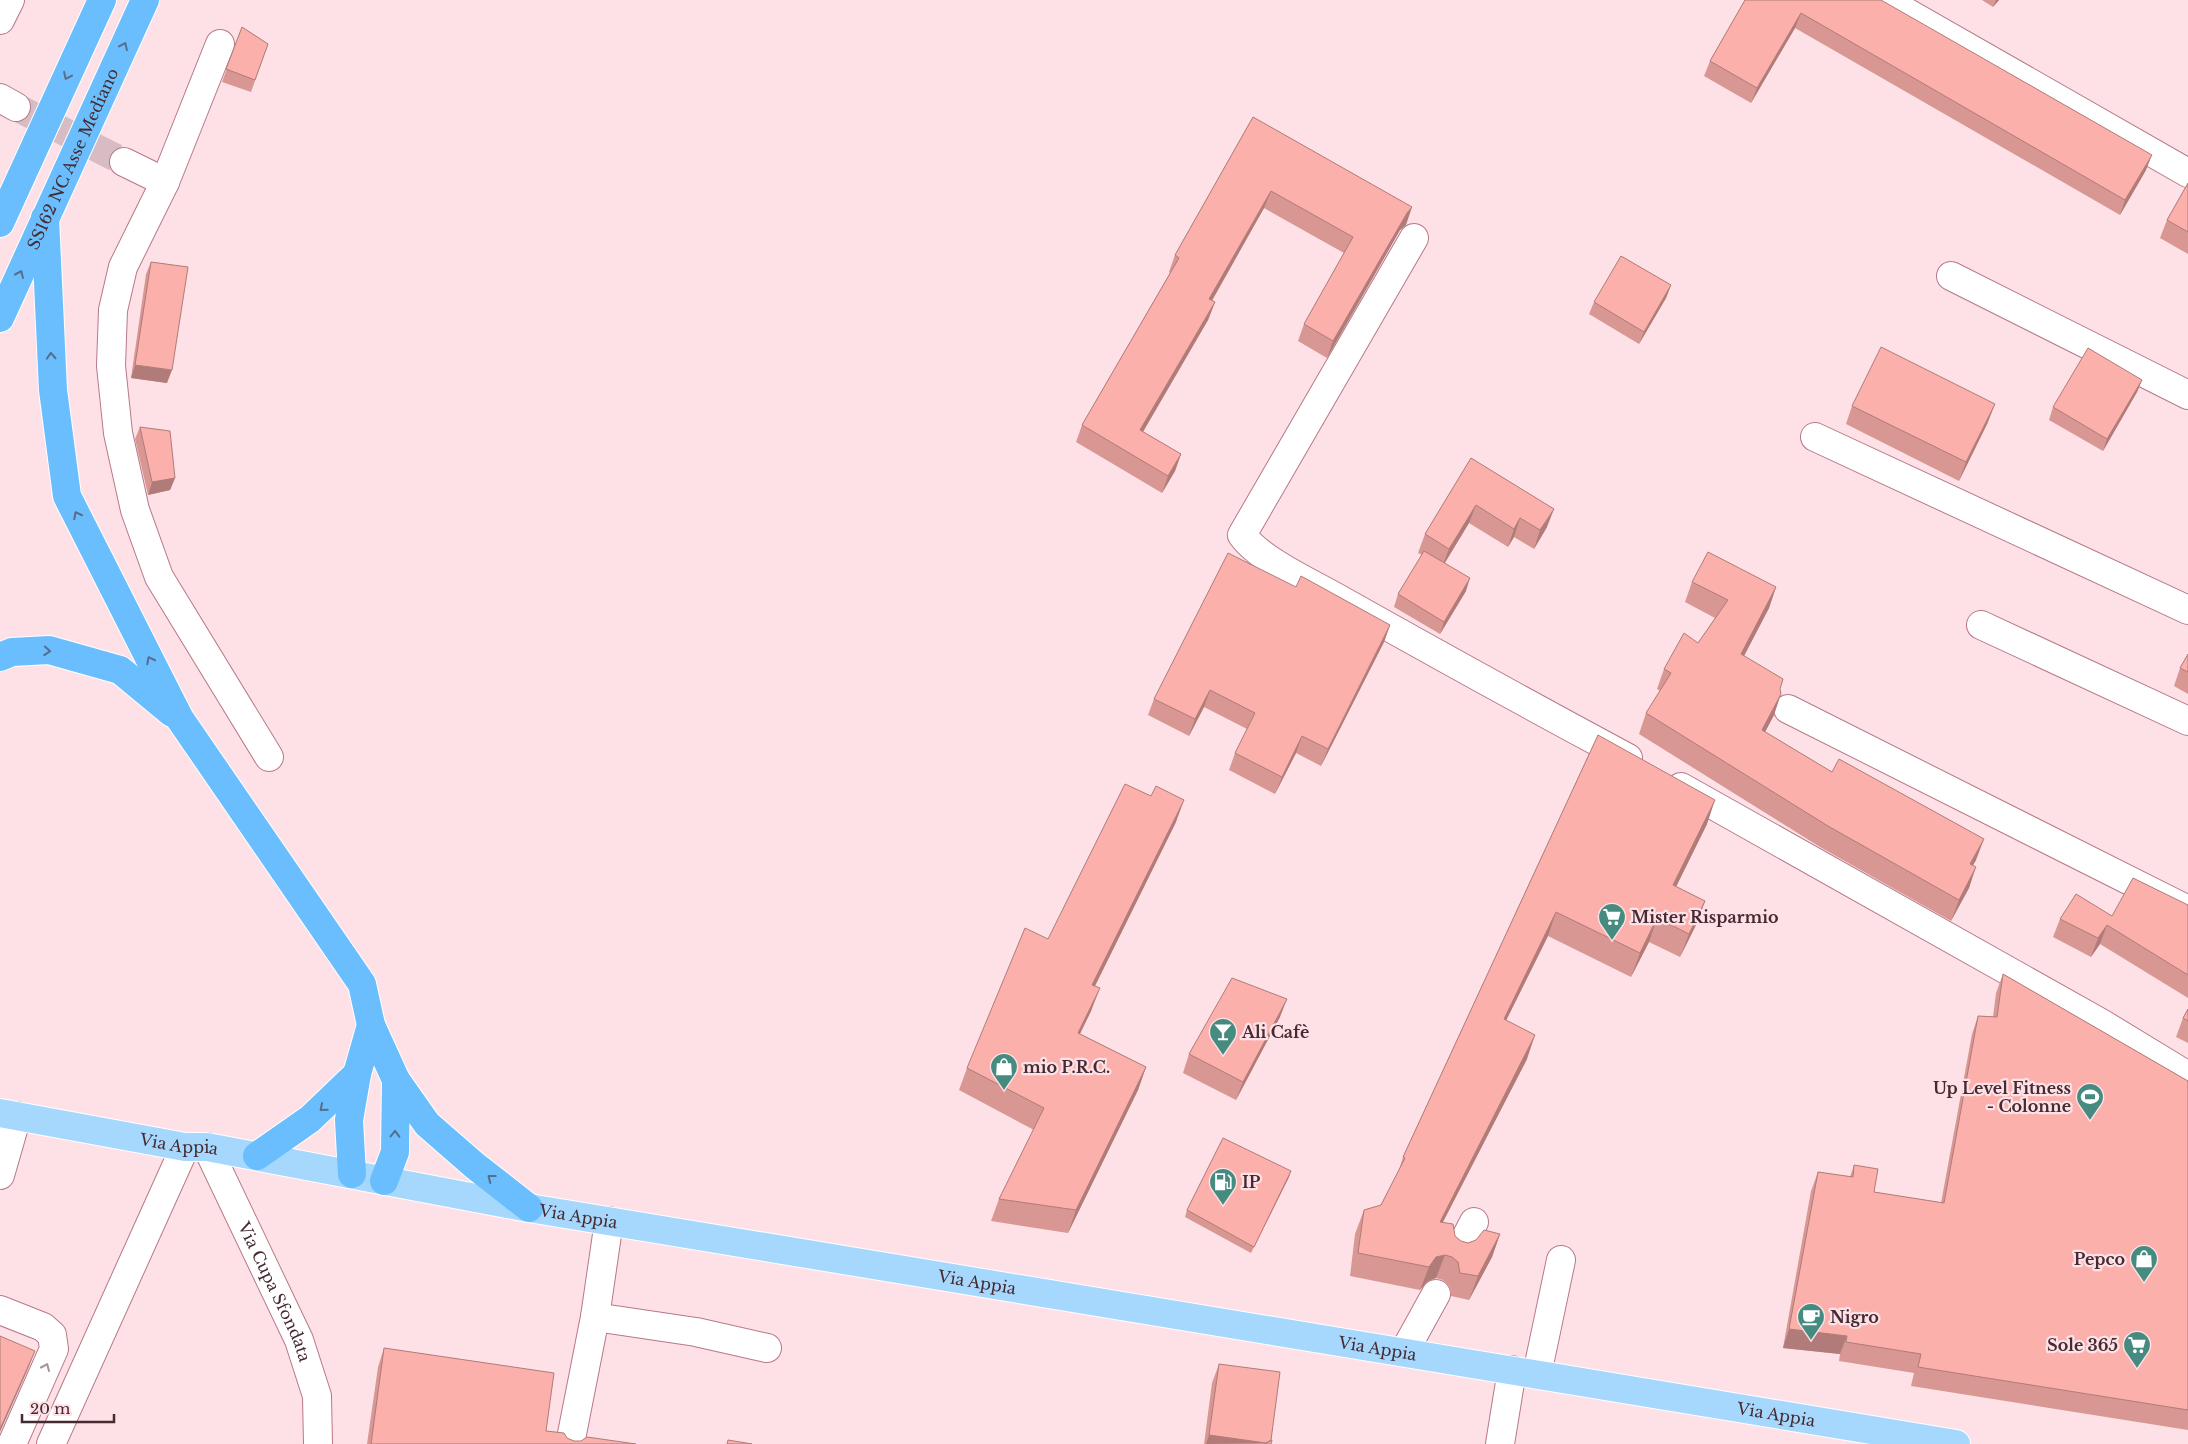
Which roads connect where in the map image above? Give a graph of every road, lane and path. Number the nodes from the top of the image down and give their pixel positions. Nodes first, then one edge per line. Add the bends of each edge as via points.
1 (10, 0) edge
2 (102, 0) edge
3 (145, 0) edge
4 (1885, 0) edge
5 (0, 20) edge
6 (220, 44) dead end
7 (124, 162) tunnel mouth
8 (2188, 173) edge
9 (165, 182) junction
10 (45, 218) junction
11 (0, 223) edge
12 (1414, 238) dead end
13 (1951, 276) dead end
14 (0, 318) edge
15 (2188, 395) edge
16 (1815, 437) dead end
17 (2188, 610) edge
18 (1981, 625) dead end
19 (0, 658) edge
20 (1788, 709) dead end
21 (180, 719) junction
22 (2188, 721) edge
23 (269, 757) dead end
24 (2188, 910) edge
25 (371, 1025) junction
26 (358, 1074) junction
27 (2188, 1076) edge
28 (396, 1080) junction
29 (8, 1114) edge
30 (196, 1147) junction
31 (257, 1156) junction
32 (352, 1174) junction
33 (0, 1175) edge
34 (384, 1181) junction
35 (529, 1208) junction
36 (609, 1221) junction
37 (1474, 1222) dead end
38 (1458, 1251) edge
39 (1561, 1260) dead end
40 (1436, 1294) dead end
41 (0, 1310) edge
42 (595, 1318) junction
43 (767, 1348) dead end
44 (1404, 1352) junction
45 (1524, 1372) junction
46 (12, 1444) edge
47 (51, 1444) edge
48 (318, 1444) edge
49 (570, 1444) edge
50 (1500, 1444) edge
51 (1956, 1444) edge

1 - 5 street
2 -> 11 highway
10 -> 3 highway, SS162 NC Asse Mediano
4 - 8 street
6 - 9 street
7 - 9 street
9 - 23 street via 123,267 113,310 111,366 118,433 135,510 159,577
14 -> 10 highway, SS162 NC Asse Mediano
21 -> 10 highway via 67,496 53,390
12 - 27 street via 1242,535 1250,546 1448,660 2101,1023
13 - 15 street
16 - 17 street
18 - 22 street
19 -> 21 highway via 12,652 49,650 120,670
20 - 24 street
21 - 25 highway via 362,984
25 - 26 highway
25 - 28 highway
26 -> 31 highway via 310,1118
26 - 32 highway via 349,1120
34 -> 28 highway via 395,1152
35 -> 28 highway via 427,1124
29 - 30 main road, Via Appia
29 - 33 street
30 - 31 main road, Via Appia
30 - 47 street
30 - 48 street, Via Cupa Sfondata via 299,1340 317,1396
31 - 32 main road, Via Appia
32 - 34 main road, Via Appia
34 - 35 main road, Via Appia
35 - 36 main road, Via Appia
36 - 42 street
36 - 44 main road, Via Appia
37 - 38 street
39 - 45 street
40 - 44 street
46 -> 41 street via 54,1349 52,1336 43,1327
42 - 43 street via 696,1332
42 - 49 street
44 - 45 main road, Via Appia
45 - 50 street
45 - 51 main road, Via Appia

